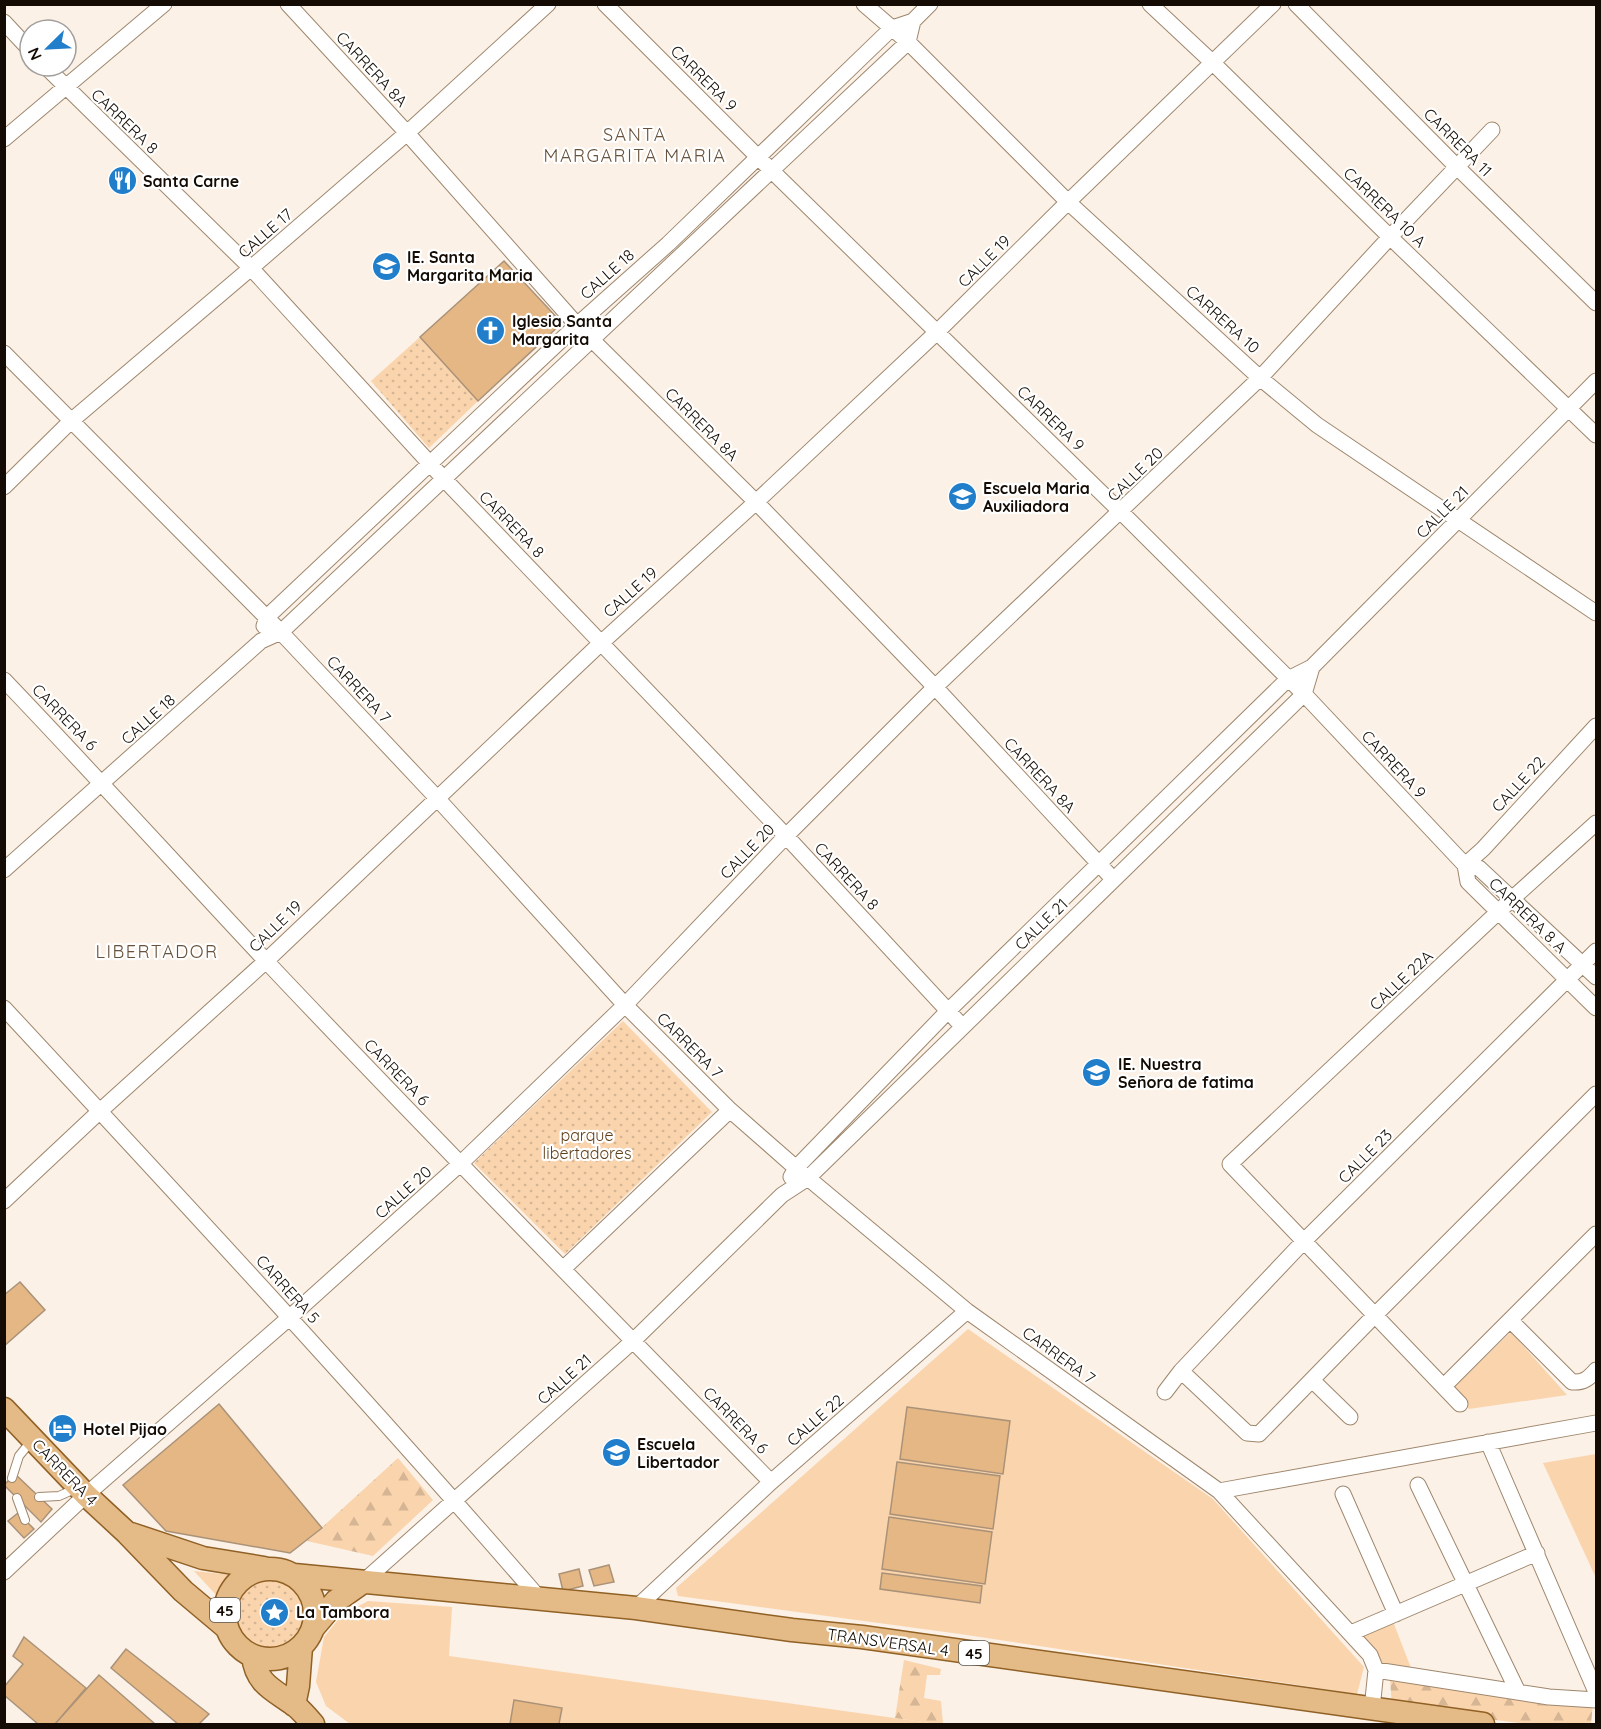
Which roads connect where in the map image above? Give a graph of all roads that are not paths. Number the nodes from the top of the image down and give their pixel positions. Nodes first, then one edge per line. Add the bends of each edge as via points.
1 (164, 4) edge
2 (288, 4) edge
3 (548, 4) edge
4 (605, 4) edge
5 (864, 4) edge
6 (930, 4) edge
7 (1150, 4) edge
8 (1273, 4) edge
9 (1296, 4) edge
10 (913, 21) junction
11 (4, 22) edge
12 (892, 28) junction
13 (18, 37) edge
14 (908, 42) junction
15 (1213, 63) junction
16 (56, 78) edge
17 (66, 88) junction
18 (1492, 130) dead end
19 (407, 133) junction
20 (4, 139) edge
21 (757, 156) junction
22 (1456, 167) junction
23 (772, 171) junction
24 (1068, 202) junction
25 (1389, 237) junction
26 (668, 244) junction
27 (680, 257) junction
28 (251, 268) junction
29 (1596, 303) edge
30 (577, 325) junction
31 (937, 332) junction
32 (592, 340) junction
33 (4, 353) edge
34 (1260, 378) junction
35 (1596, 381) edge
36 (502, 397) junction
37 (1569, 408) junction
38 (515, 411) junction
39 (71, 421) junction
40 (1596, 435) edge
41 (430, 464) junction
42 (444, 479) junction
43 (4, 487) edge
44 (756, 502) junction
45 (1121, 512) junction
46 (1458, 521) junction
47 (345, 544) junction
48 (359, 558) junction
49 (1596, 613) edge
50 (267, 617) junction
51 (281, 632) junction
52 (261, 641) junction
53 (601, 643) junction
54 (1312, 668) junction
55 (1288, 679) junction
56 (4, 680) edge
57 (934, 687) junction
58 (1304, 694) junction
59 (1596, 726) edge
60 (103, 783) junction
61 (436, 797) junction
62 (1596, 823) edge
63 (786, 836) junction
64 (1098, 864) junction
65 (1465, 865) junction
66 (4, 870) edge
67 (1113, 879) junction
68 (1513, 898) junction
69 (1499, 913) junction
70 (1596, 951) edge
71 (266, 960) junction
72 (1584, 964) junction
73 (1596, 977) edge
74 (1568, 979) junction
75 (625, 1005) junction
76 (4, 1008) edge
77 (1596, 1008) edge
78 (948, 1011) junction
79 (962, 1026) junction
80 (1596, 1094) edge
81 (730, 1110) junction
82 (100, 1111) junction
83 (460, 1164) junction
84 (796, 1168) junction
85 (808, 1179) junction
86 (782, 1195) junction
87 (4, 1201) edge
88 (1596, 1234) edge
89 (1304, 1241) junction
90 (563, 1269) junction
91 (967, 1311) junction
92 (1376, 1314) junction
93 (289, 1318) junction
94 (1510, 1320) junction
95 (633, 1341) junction
96 (1596, 1370) edge
97 (1181, 1371) junction
98 (1312, 1380) junction
99 (1444, 1386) junction
100 (1165, 1392) dead end
101 (1460, 1404) dead end
102 (4, 1409) edge
103 (1350, 1417) dead end
104 (1596, 1423) edge
105 (33, 1439) junction
106 (1488, 1442) junction
107 (12, 1478) dead end
108 (771, 1482) junction
109 (1418, 1485) dead end
110 (82, 1491) junction
111 (1219, 1491) junction
112 (1343, 1494) dead end
113 (39, 1497) dead end
114 (17, 1498) dead end
115 (455, 1501) junction
116 (25, 1520) dead end
117 (127, 1533) junction
118 (1537, 1553) junction
119 (269, 1569) junction
120 (4, 1572) edge
121 (294, 1575) junction
122 (363, 1582) junction
123 (1465, 1583) junction
124 (540, 1599) junction
125 (636, 1608) junction
126 (1396, 1614) junction
127 (227, 1628) junction
128 (313, 1628) junction
129 (1351, 1633) junction
130 (301, 1647) junction
131 (253, 1656) junction
132 (1376, 1670) junction
133 (1518, 1692) junction
134 (1596, 1692) edge
135 (1596, 1700) edge
136 (294, 1705) junction
137 (1372, 1709) junction
138 (313, 1725) edge
139 (1483, 1725) edge

1 - 17 street
2 - 19 street, CARRERA 8A
3 - 19 street, CALLE 17
4 - 21 street, CARRERA 9
5 - 12 street, CARRERA 10
6 - 10 street, CALLE 18
7 - 15 street, CARRERA 10 A
8 - 15 street, CALLE 19
9 - 22 street, CARRERA 11
10 - 12 street, CALLE 18
10 - 14 street
11 - 13 street
12 - 14 street, CARRERA 10
12 - 21 street, CALLE 18
14 - 23 street, CALLE 18
14 - 24 street, CARRERA 10
15 - 24 street, CALLE 19
15 - 25 street, CARRERA 10 A
16 - 17 street, CARRERA 8
17 - 20 street
17 - 28 street, CARRERA 8
18 - 22 street, CALLE 20
19 - 28 street, CALLE 17
19 - 30 street, CARRERA 8A
21 - 23 street, CARRERA 9
21 - 26 street, CALLE 18
22 - 25 street, CALLE 20
22 - 29 street, CARRERA 11
23 - 27 street, CALLE 18
23 - 31 street, CARRERA 9
24 - 31 street, CALLE 19
24 - 34 street, CARRERA 10
25 - 34 street, CALLE 20
25 - 37 street, CARRERA 10 A
26 - 27 street
26 - 30 street, CALLE 18
27 - 32 street, CALLE 18
28 - 39 street, CALLE 17
28 - 41 street, CARRERA 8
30 - 32 street, CARRERA 8A
30 - 36 street, CALLE 18
31 - 44 street, CALLE 19
31 - 45 street, CARRERA 9
32 - 38 street, CALLE 18
32 - 44 street, CARRERA 8A
33 - 39 street, CARRERA 7
34 - 45 street, CALLE 20
34 - 46 street, CARRERA 10 via 1317,425
35 - 37 street, CALLE 21
36 - 38 street
36 - 41 street, CALLE 18
37 - 40 street, CARRERA 10 A
37 - 46 street, CALLE 21
38 - 42 street, CALLE 18
39 - 43 street, CALLE 17
39 - 50 street, CARRERA 7
41 - 42 street, CARRERA 8
41 - 47 street, CALLE 18
42 - 48 street, CALLE 18
42 - 53 street, CARRERA 8
44 - 53 street, CALLE 19
44 - 57 street, CARRERA 8A
45 - 55 street, CARRERA 9
45 - 57 street, CALLE 20
46 - 49 street, CARRERA 10
46 - 54 street, CALLE 21
47 - 48 street
47 - 50 street, CALLE 18
48 - 51 street, CALLE 18
50 - 51 street, CARRERA 7
50 - 52 street
51 - 52 street, CALLE 18
51 - 61 street, CARRERA 7
52 - 60 street, CALLE 18
53 - 61 street, CALLE 19
53 - 63 street, CARRERA 8
54 - 55 street, CALLE 21
54 - 58 street, CALLE 21
55 - 58 street, CARRERA 9
55 - 64 street, CALLE 21
56 - 60 street, CARRERA 6
57 - 63 street, CALLE 20
57 - 64 street, CARRERA 8A
58 - 65 street, CARRERA 9
58 - 67 street, CALLE 21
59 - 65 street, CALLE 22
60 - 66 street, CALLE 18
60 - 71 street, CARRERA 6
61 - 71 street, CALLE 19
61 - 75 street, CARRERA 7
62 - 68 street, CALLE 22A
63 - 75 street, CALLE 20
63 - 78 street, CARRERA 8
64 - 67 street, CARRERA 8A
64 - 78 street, CALLE 21
65 - 68 street, CARRERA 8 A via 1479,868
65 - 69 street, CARRERA 8 A via 1468,882
67 - 79 street, CALLE 21
68 - 69 street, CALLE 22A
68 - 72 street, CARRERA 8 A
69 - 74 street, CARRERA 8 A
69 - 89 street, CALLE 22A via 1230,1164
70 - 72 street, CALLE 23
71 - 82 street, CALLE 19
71 - 83 street, CARRERA 6
72 - 73 street, CARRERA 8 A
72 - 74 street, CALLE 23
74 - 77 street, CARRERA 8 A
74 - 89 street, CALLE 23
75 - 81 street, CARRERA 7
75 - 83 street, CALLE 20
76 - 82 street, CARRERA 5
78 - 79 street, CARRERA 8
78 - 84 street, CALLE 21
79 - 85 street, CALLE 21
80 - 92 street
81 - 84 street, CARRERA 7
81 - 90 street
82 - 87 street, CALLE 19
82 - 93 street, CARRERA 5
83 - 90 street, CARRERA 6
83 - 93 street, CALLE 20
84 - 85 street, CARRERA 7
84 - 86 street, CALLE 21
85 - 86 street, CALLE 21
85 - 91 street, CARRERA 7
86 - 95 street, CALLE 21
88 - 94 street
89 - 92 street
89 - 97 street, CALLE 23
90 - 95 street, CARRERA 6
91 - 108 street, CALLE 22
91 - 111 street, CARRERA 7
92 - 98 street
92 - 99 street
93 - 110 street, CALLE 20
93 - 115 street, CARRERA 5
94 - 96 street via 1572,1382 1580,1383
94 - 99 street
95 - 108 street, CARRERA 6
95 - 115 street, CALLE 21
97 - 98 street via 1246,1433 1259,1434
97 - 100 street, CALLE 23
98 - 103 street
99 - 101 street
102 - 105 main road, CARRERA 4 / 45
104 - 106 street
105 - 107 lane via 19,1456
105 - 110 main road, CARRERA 4 / 45
106 - 111 street
106 - 118 street
108 - 125 street, CALLE 22
109 - 123 street
110 - 113 lane
110 - 117 main road, CARRERA 4 / 45
110 - 120 street, CALLE 20 via 31,1539
111 - 129 street, CARRERA 7
112 - 126 street
114 - 116 lane
115 - 122 street, CALLE 21
115 - 124 street, CARRERA 5
117 - 119 main road, CARRERA 4 / 45 via 203,1558
117 - 127 main road, CARRERA 4 / 45 via 183,1591
118 - 123 street
118 - 134 street
119 - 121 main road, 45
119 - 127 main road, 45 via 255,1571 233,1588 227,1600
121 - 122 main road, 45
121 - 128 main road via 312,1599
122 - 124 main road, TRANSVERSAL 4 / 45
122 - 128 main road via 336,1602
123 - 126 street
123 - 133 street
124 - 125 main road, TRANSVERSAL 4 / 45
125 - 137 main road, TRANSVERSAL 4 / 45
126 - 129 street
127 - 131 main road, 45 via 236,1644
128 - 130 main road
129 - 132 street, CARRERA 7 via 1370,1655
130 - 131 main road via 278,1659
130 - 136 main road
131 - 136 main road via 254,1667 265,1684
132 - 133 street
132 - 137 street
133 - 135 street
136 - 138 main road
137 - 139 main road, TRANSVERSAL 4 / 45

